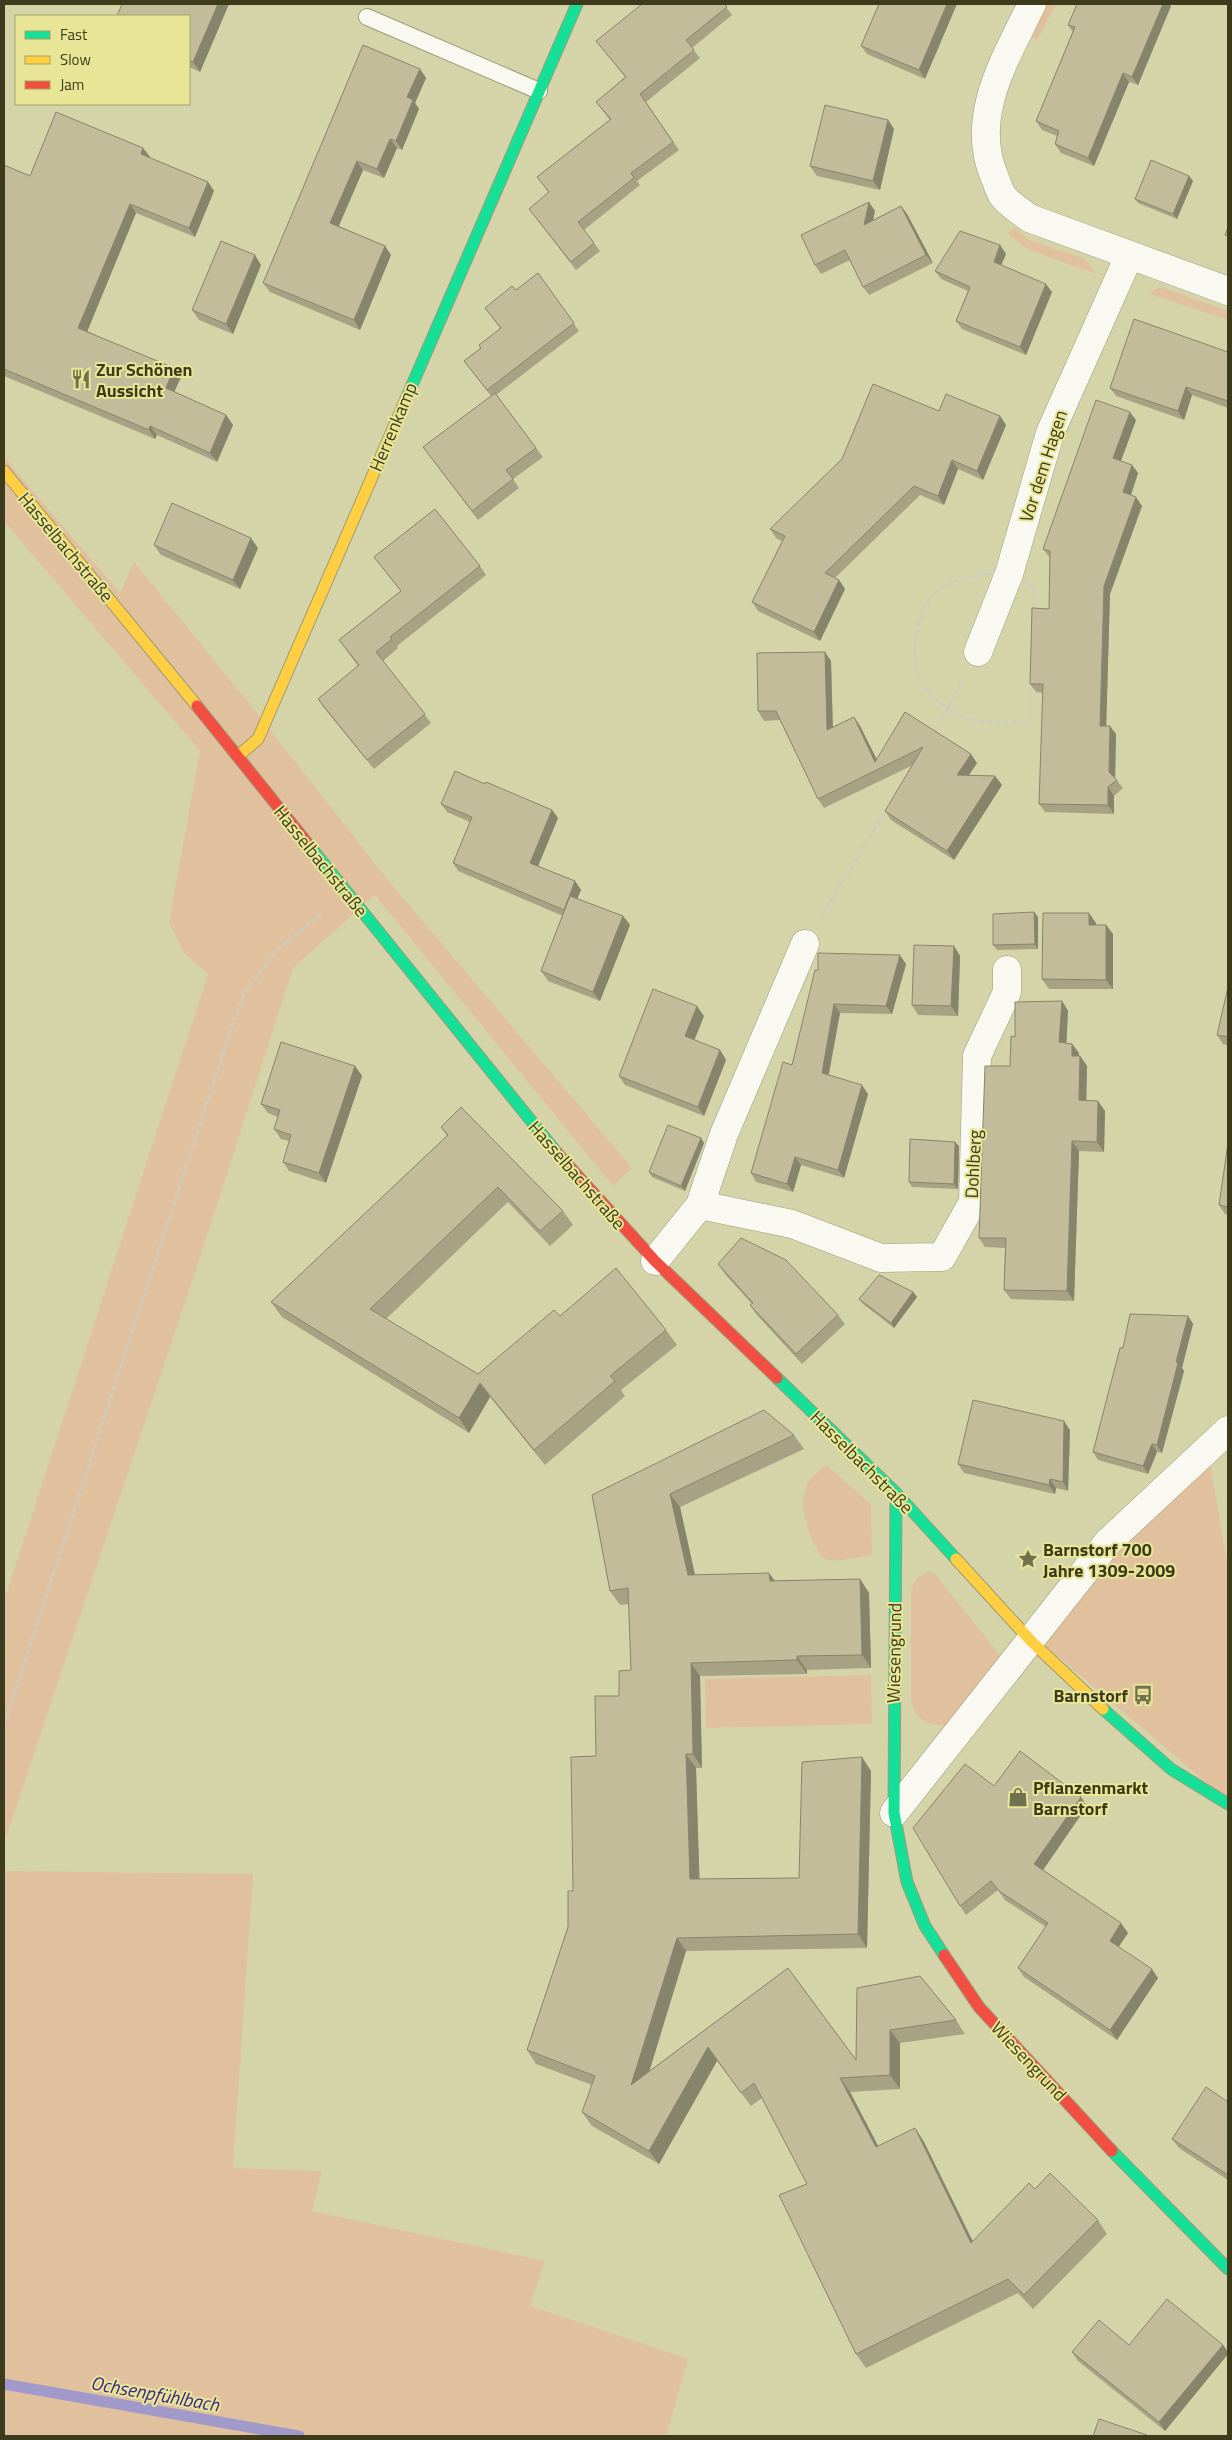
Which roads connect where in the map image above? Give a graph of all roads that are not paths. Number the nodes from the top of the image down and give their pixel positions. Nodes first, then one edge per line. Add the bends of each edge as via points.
1 (577, 4) edge
2 (1032, 4) edge
3 (367, 17) dead end
4 (539, 91) junction
5 (1129, 256) junction
6 (1228, 291) edge
7 (4, 471) edge
8 (978, 652) road end
9 (238, 756) junction
10 (805, 944) road end
11 (1007, 970) dead end
12 (700, 1205) junction
13 (655, 1261) junction
14 (1228, 1430) edge
15 (896, 1493) junction
16 (1031, 1641) junction
17 (1228, 1804) edge
18 (894, 1813) junction
19 (1228, 2269) edge

1 - 4 street, Herrenkamp
2 - 5 street via 1000,68 989,101 984,128 988,163 1003,196 1029,218
3 - 4 lane
4 - 9 street, Herrenkamp via 258,738
5 - 6 street
5 - 8 street, Vor dem Hagen via 1050,434 1009,574
7 - 9 street, Hasselbachstraße
9 - 13 street, Hasselbachstraße via 559,1156
10 - 12 street via 724,1134
11 - 12 street, Dohlberg via 1007,992 977,1056 973,1202 942,1257 881,1258 792,1224
12 - 13 street
13 - 15 street, Hasselbachstraße
14 - 16 street via 1108,1542
15 - 16 street, Hasselbachstraße
15 - 18 street, Wiesengrund
16 - 17 street, Hasselbachstraße via 1171,1769
16 - 18 street
18 - 19 street, Wiesengrund via 907,1882 925,1926 979,2007 1143,2184

